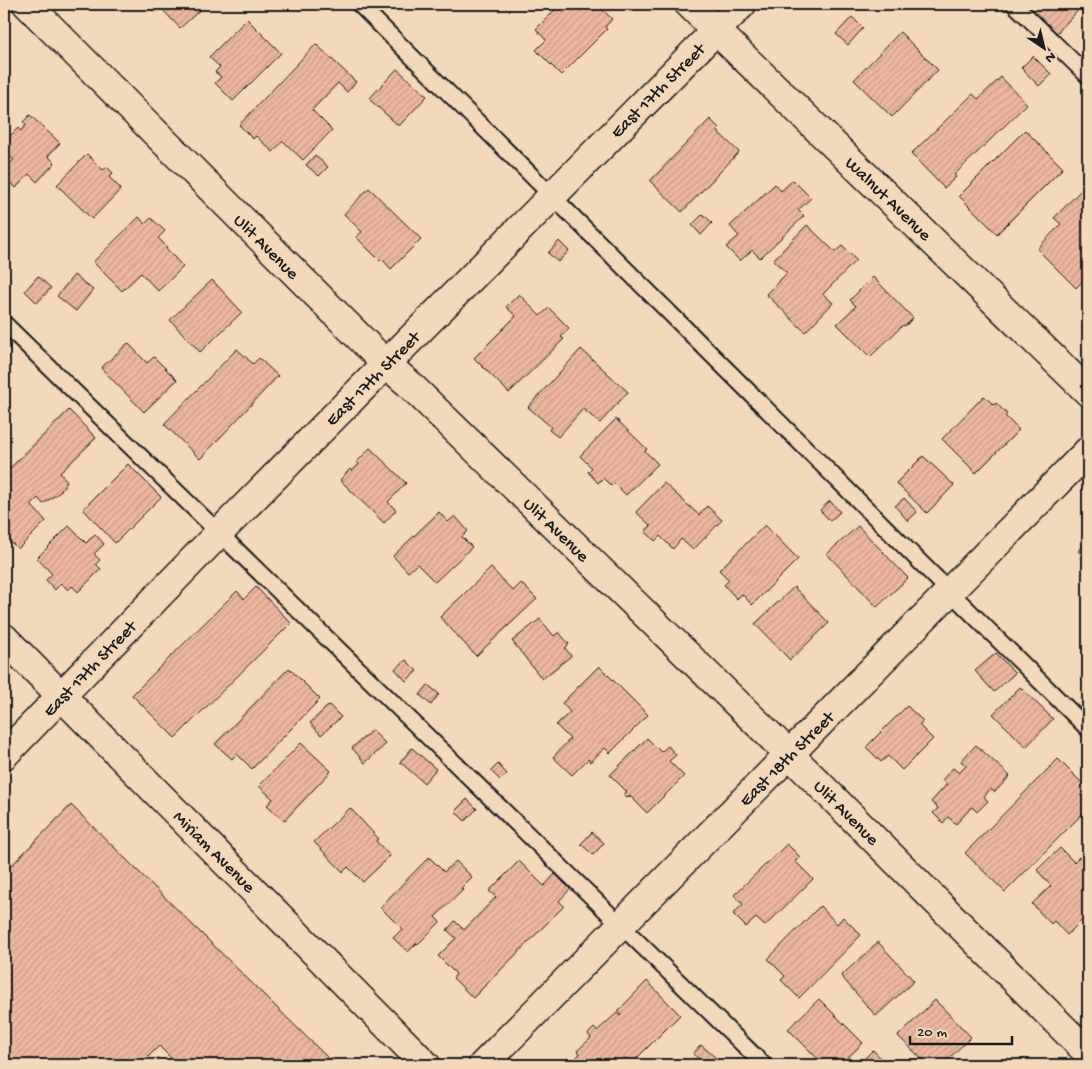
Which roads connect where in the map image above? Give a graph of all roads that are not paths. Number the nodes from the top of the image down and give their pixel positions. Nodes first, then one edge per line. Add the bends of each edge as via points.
1 (26, 4) edge
2 (359, 4) edge
3 (689, 4) edge
4 (742, 4) edge
5 (1014, 4) edge
6 (716, 30) junction
7 (1088, 76) edge
8 (552, 196) junction
9 (4, 323) edge
10 (386, 364) junction
11 (1088, 392) edge
12 (1088, 451) edge
13 (219, 533) junction
14 (950, 591) junction
15 (4, 638) edge
16 (62, 696) junction
17 (1088, 729) edge
18 (4, 755) edge
19 (790, 755) junction
20 (620, 925) junction
21 (1088, 1054) edge
22 (426, 1065) edge
23 (483, 1065) edge
24 (764, 1065) edge

1 - 10 street, Ulit Avenue
2 - 8 lane
3 - 6 street, Walnut Avenue
4 - 6 street, East 17th Street
5 - 7 lane
6 - 8 street, East 17th Street
6 - 11 street, Walnut Avenue
8 - 10 street, East 17th Street
8 - 14 lane
9 - 13 lane
10 - 13 street, East 17th Street
10 - 19 street, Ulit Avenue
12 - 14 street, East 18th Street
13 - 16 street, East 17th Street
13 - 20 lane
14 - 17 lane
14 - 19 street, East 18th Street
15 - 16 street, Miriam Avenue
16 - 18 street, East 17th Street
16 - 22 street, Miriam Avenue
19 - 20 street, East 18th Street
19 - 21 street, Ulit Avenue
20 - 23 street, East 18th Street
20 - 24 lane

